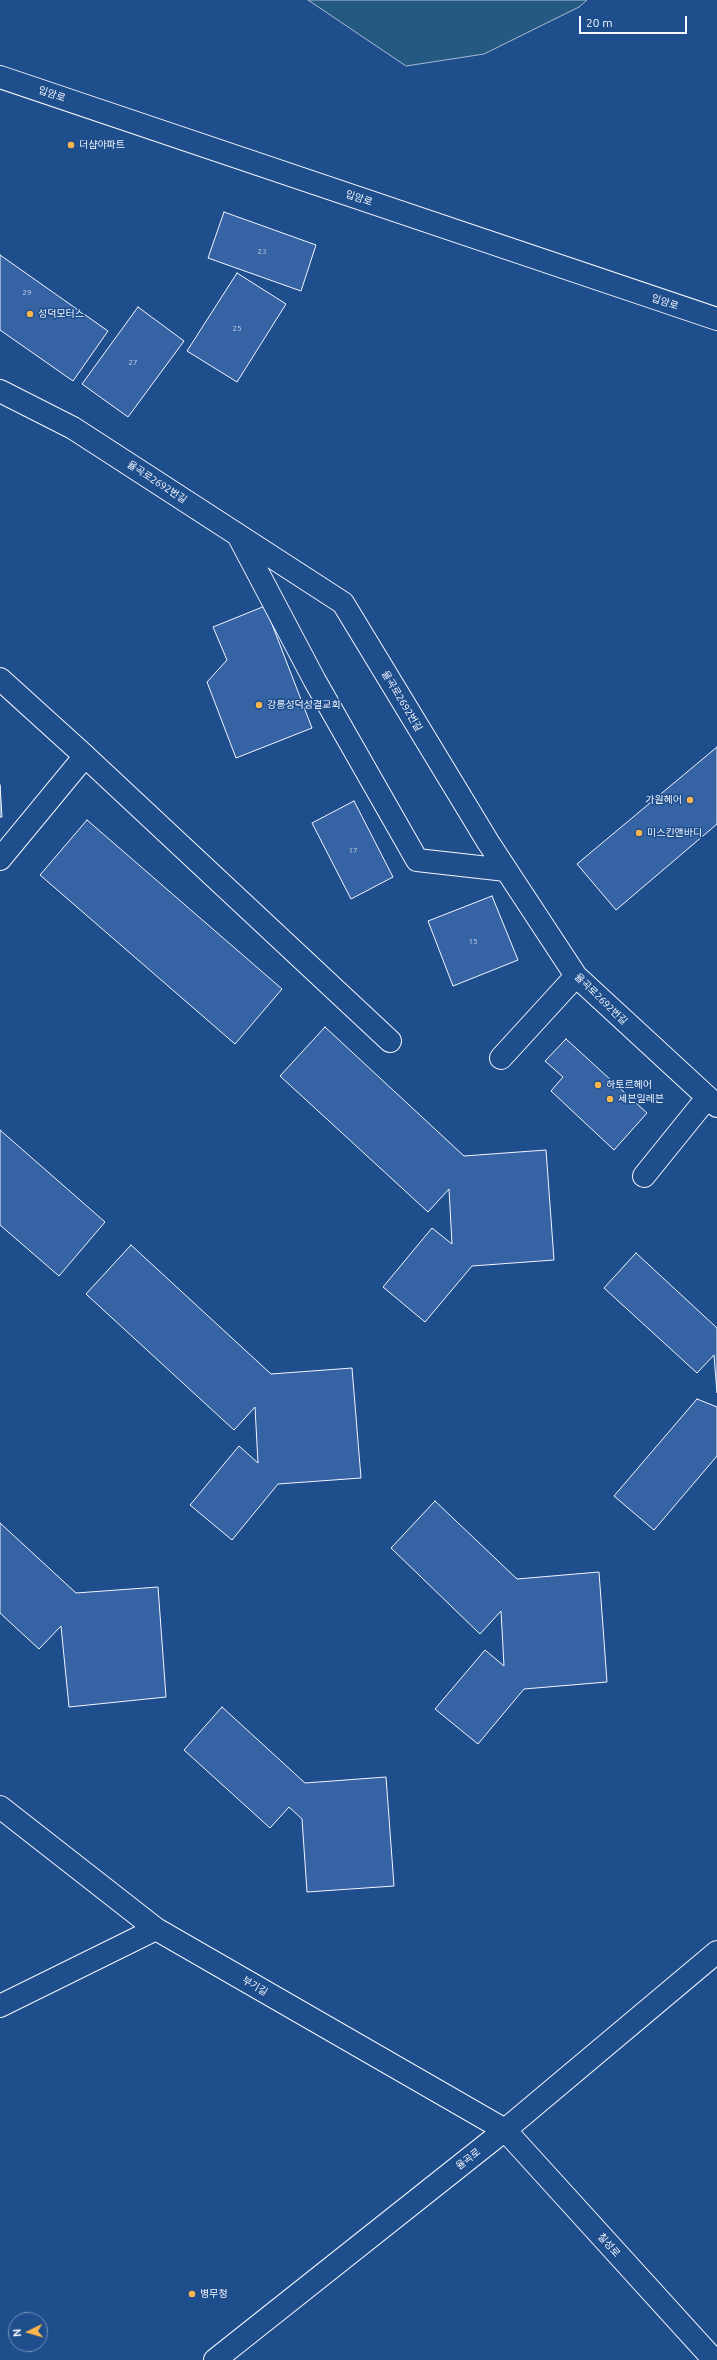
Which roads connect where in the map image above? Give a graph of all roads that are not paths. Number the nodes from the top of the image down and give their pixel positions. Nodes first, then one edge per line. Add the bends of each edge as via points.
1 (0, 77) edge
2 (717, 319) edge
3 (0, 391) edge
4 (237, 534) junction
5 (0, 679) edge
6 (85, 756) junction
7 (0, 859) edge
8 (506, 870) junction
9 (576, 976) junction
10 (390, 1041) dead end
11 (500, 1058) dead end
12 (712, 1102) edge
13 (644, 1176) dead end
14 (0, 1807) edge
15 (156, 1929) junction
16 (717, 1952) edge
17 (0, 2006) edge
18 (505, 2130) junction
19 (215, 2360) edge
20 (714, 2360) edge

1 - 2 street, 입암로
3 - 4 street, 율곡로2692번길 via 74,428
4 - 8 street, 율곡로2692번길 via 343,603
4 - 8 street via 315,681 417,860
5 - 6 street
6 - 7 street
6 - 10 street
8 - 9 street, 율곡로2692번길
9 - 11 street
9 - 12 street, 율곡로2692번길
12 - 13 street
14 - 15 street, 부기길
15 - 17 street
15 - 18 street, 부기길
16 - 18 street, 율곡로
18 - 19 street, 율곡로
18 - 20 street, 칠성로

